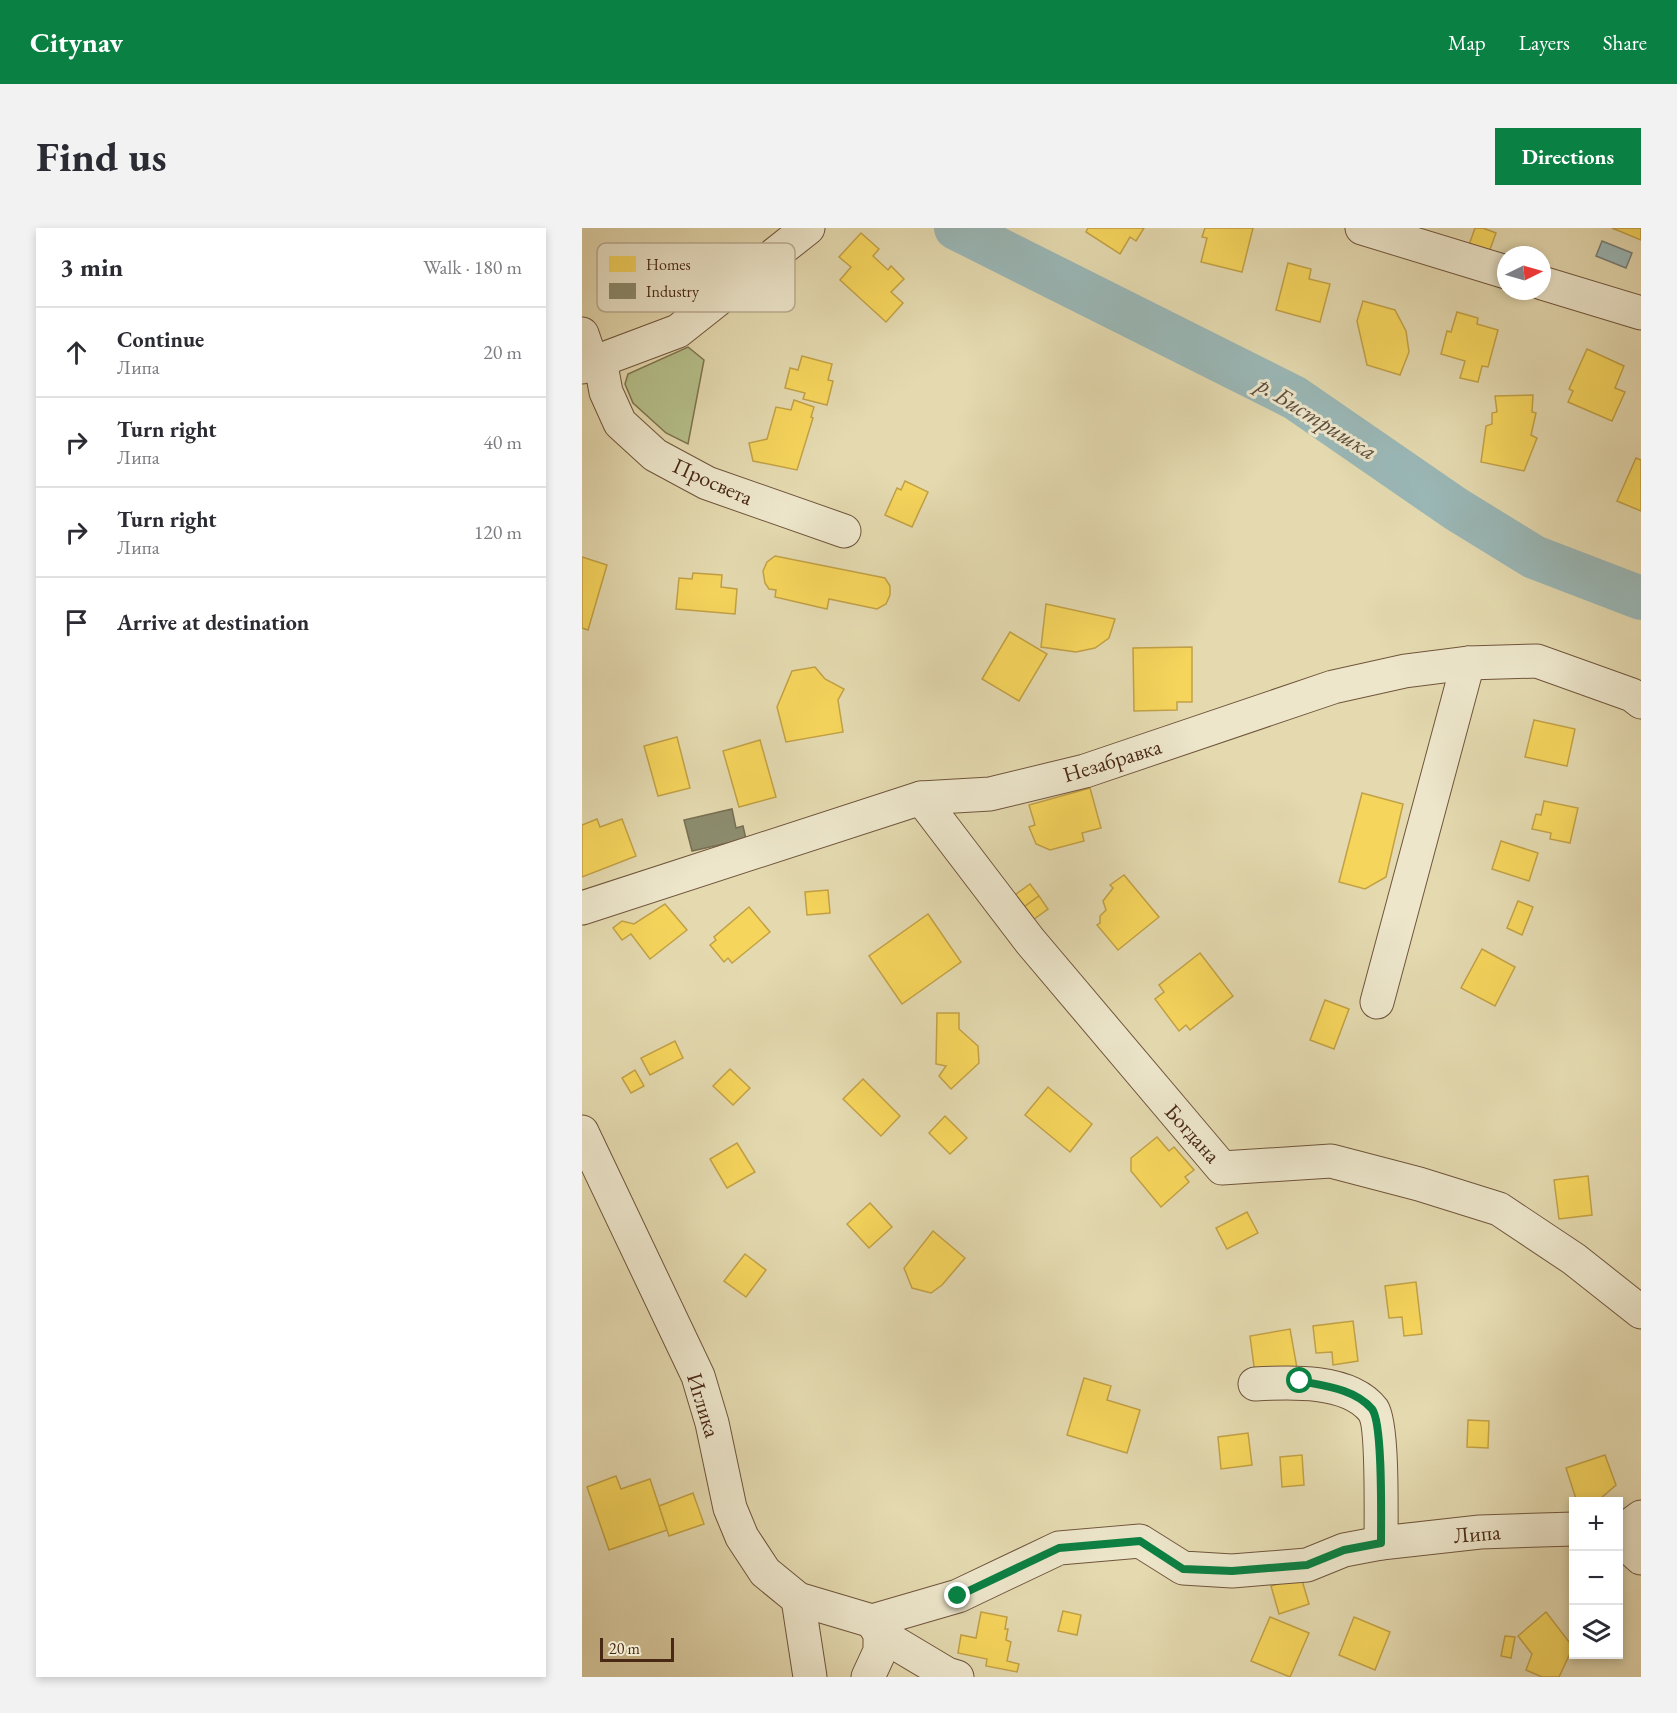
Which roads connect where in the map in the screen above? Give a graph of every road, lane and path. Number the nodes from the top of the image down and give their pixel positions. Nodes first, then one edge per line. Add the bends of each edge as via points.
1 (808, 228) edge
2 (1362, 228) edge
3 (789, 243) edge
4 (1497, 269) edge
5 (1551, 286) edge
6 (702, 312) edge
7 (1641, 313) edge
8 (589, 356) edge
9 (844, 531) dead end
10 (1468, 663) junction
11 (1641, 702) edge
12 (921, 798) junction
13 (582, 908) edge
14 (1377, 1002) dead end
15 (582, 1132) edge
16 (1641, 1312) edge
17 (1255, 1384) dead end
18 (1641, 1517) edge
19 (1569, 1529) edge
20 (1623, 1531) edge
21 (1623, 1540) edge
22 (1381, 1543) junction
23 (1641, 1558) edge
24 (798, 1599) junction
25 (876, 1627) junction
26 (810, 1677) edge
27 (868, 1677) edge
28 (957, 1677) edge

1 - 3 street
2 - 4 street
5 - 7 street
6 - 8 street via 678,331
8 - 9 street, Просвета via 620,423 655,455 706,483
10 - 11 street, Незабравка via 1537,661 1632,694
10 - 12 street, Незабравка via 1405,671 1333,687 1085,771 990,794
10 - 14 street
12 - 13 street, Незабравка
12 - 16 street, Богдана via 1030,941 1222,1168 1331,1161 1499,1209 1574,1259
15 - 24 street, Иглика via 698,1376 730,1508 742,1537 765,1572
17 - 22 street via 1300,1381 1328,1386 1359,1397 1374,1411 1380,1452
18 - 20 street
19 - 22 street, Липа via 1480,1532
21 - 23 street
22 - 25 street, Липа via 1344,1550 1307,1565 1232,1571 1183,1569 1140,1541 1059,1548 958,1596
24 - 25 street, Иглика
24 - 26 street
25 - 27 street via 880,1652
25 - 28 street, Иглика

